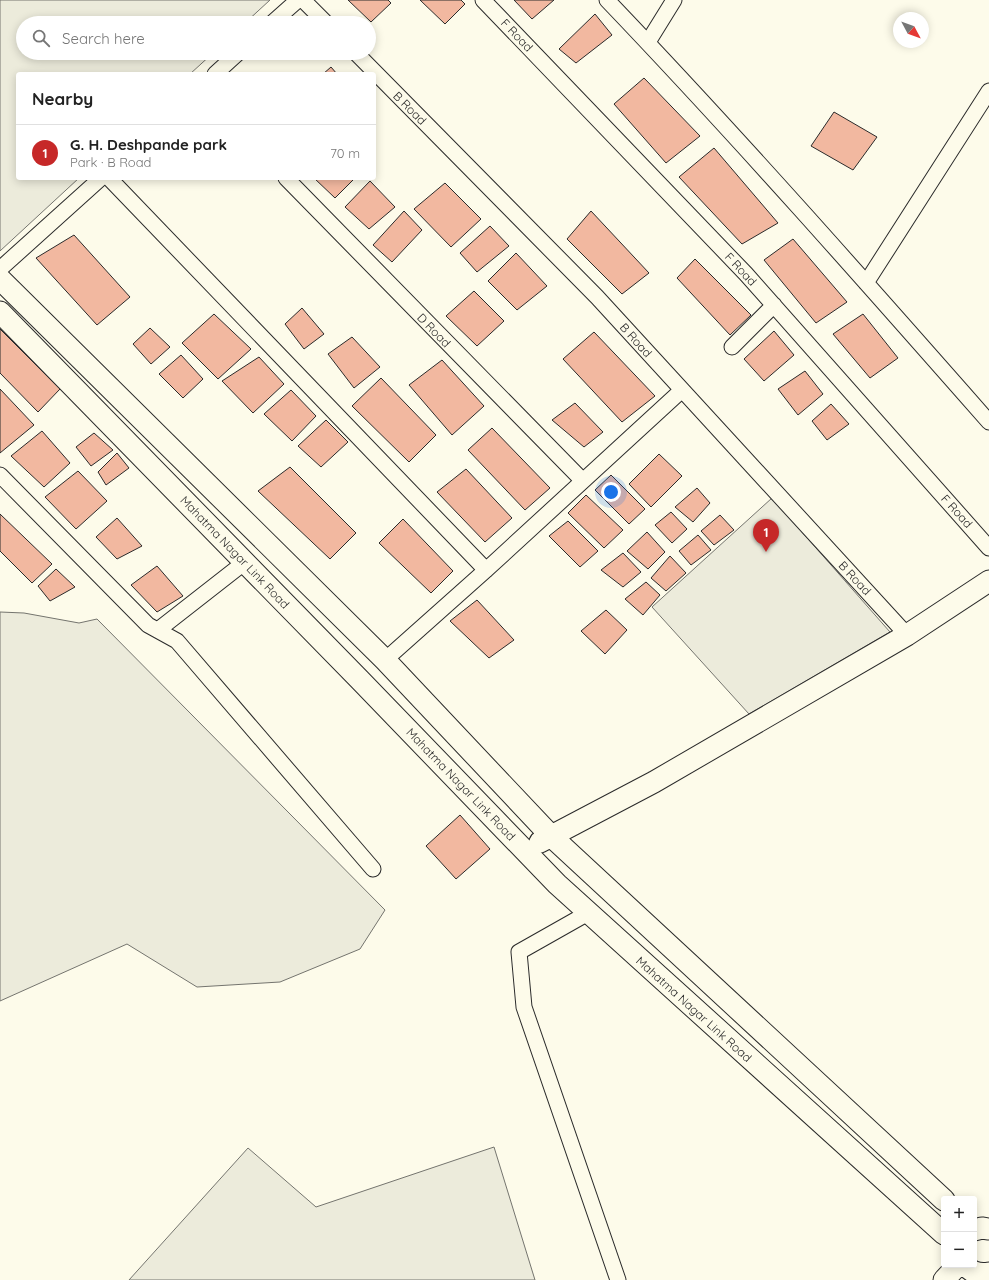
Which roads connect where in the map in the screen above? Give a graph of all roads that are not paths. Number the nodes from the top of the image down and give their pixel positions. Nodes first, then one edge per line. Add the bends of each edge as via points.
1 (298, 0) edge
2 (303, 0) edge
3 (483, 0) edge
4 (607, 0) edge
5 (674, 0) edge
6 (280, 16) edge
7 (319, 16) edge
8 (648, 42) junction
9 (230, 60) edge
10 (363, 60) edge
11 (217, 72) edge
12 (375, 72) edge
13 (376, 73) edge
14 (989, 91) edge
15 (99, 180) edge
16 (110, 180) edge
17 (288, 180) edge
18 (0, 269) edge
19 (0, 279) edge
20 (866, 283) junction
21 (774, 305) junction
22 (0, 312) edge
23 (732, 346) dead end
24 (682, 390) junction
25 (989, 422) edge
26 (0, 475) edge
27 (583, 481) junction
28 (989, 548) edge
29 (245, 562) junction
30 (486, 570) junction
31 (989, 581) edge
32 (158, 630) junction
33 (907, 635) junction
34 (385, 660) junction
35 (551, 836) junction
36 (524, 850) junction
37 (373, 869) dead end
38 (588, 913) junction
39 (941, 1197) edge
40 (942, 1232) edge
41 (955, 1268) edge
42 (968, 1268) edge
43 (987, 1275) edge
44 (618, 1280) edge
45 (944, 1280) edge

1 - 6 street
2 - 7 street
3 - 21 street, F Road
4 - 8 street
5 - 8 street
8 - 20 street
9 - 11 street
10 - 12 street, B Road
13 - 24 street, B Road via 597,297
14 - 20 street
15 - 18 street
16 - 30 street
17 - 27 street, D Road
19 - 34 main road
20 - 25 street
21 - 23 street
21 - 28 street, F Road
22 - 29 main road, Mahatma Nagar Link Road
24 - 27 street
24 - 33 street, B Road
26 - 32 street via 148,625
27 - 30 street
29 - 32 street
29 - 36 main road, Mahatma Nagar Link Road
30 - 34 street
31 - 33 main road
32 - 37 street via 177,641
33 - 35 main road via 654,782
34 - 35 main road
35 - 36 main road
35 - 39 main road
36 - 38 main road, Mahatma Nagar Link Road
38 - 40 main road, Mahatma Nagar Link Road
38 - 44 street via 519,952 524,1007
41 - 45 main road
42 - 43 main road

